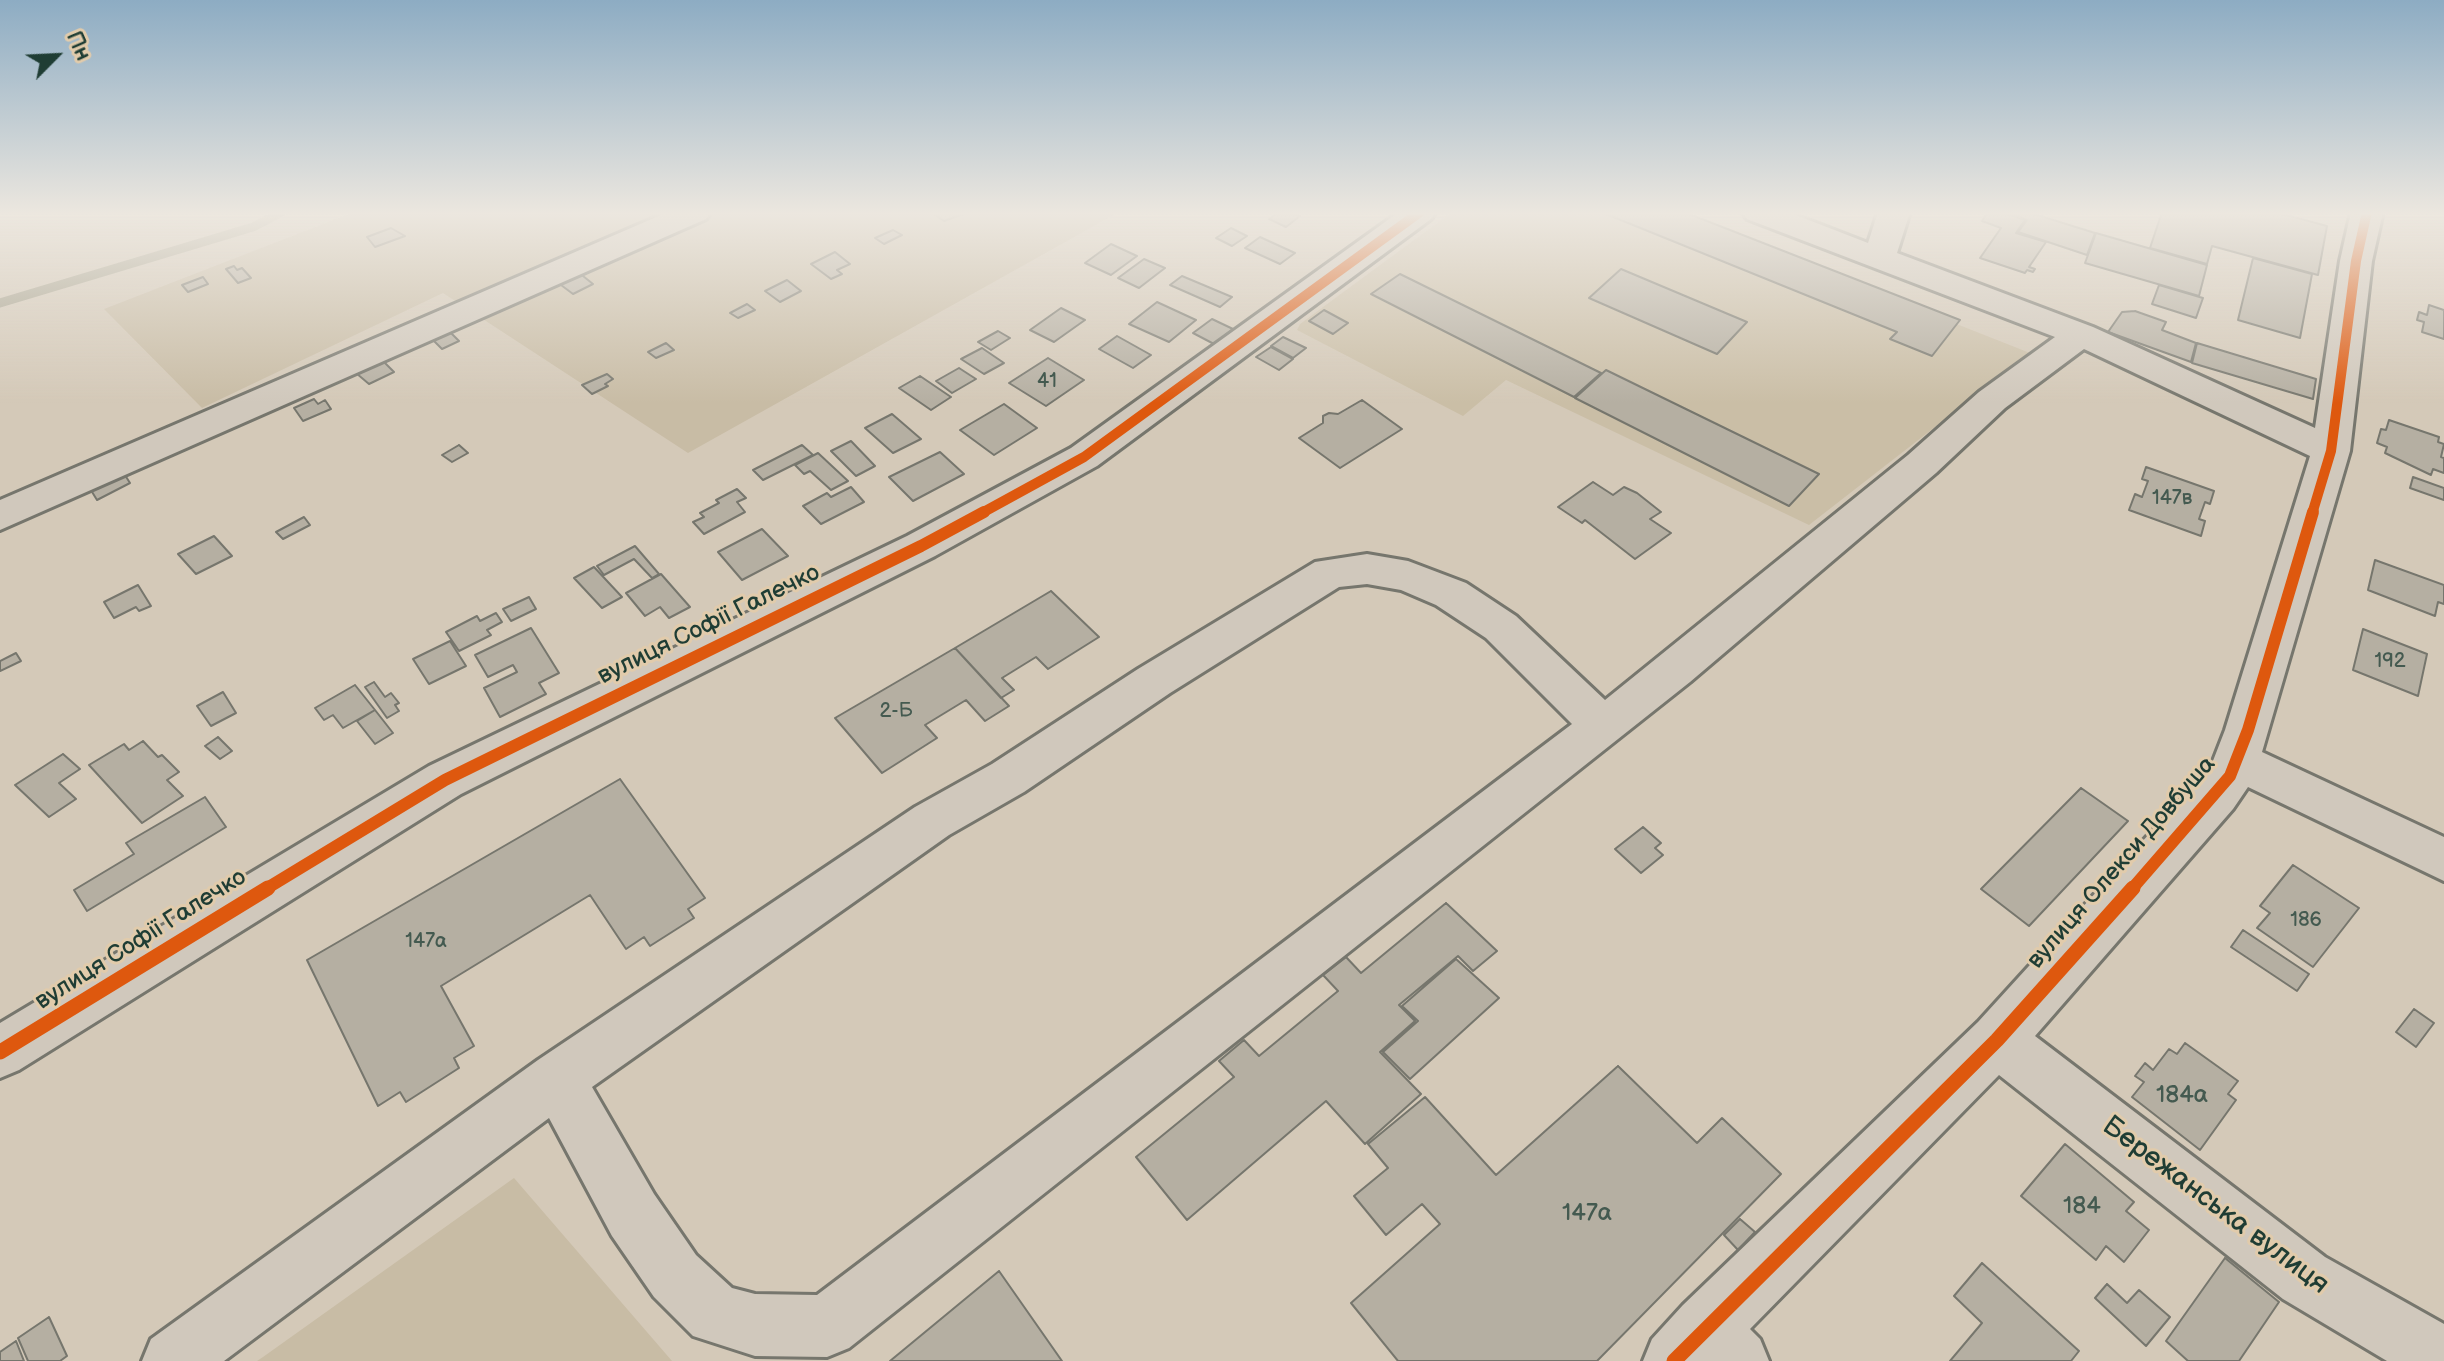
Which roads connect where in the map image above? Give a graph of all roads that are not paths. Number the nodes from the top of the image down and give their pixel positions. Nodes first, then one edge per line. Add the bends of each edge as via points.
1 (550, 276) edge
2 (1333, 276) edge
3 (1923, 276) edge
4 (2354, 276) edge
5 (2081, 335) junction
6 (2331, 451) junction
7 (0, 516) edge
8 (1602, 725) junction
9 (2237, 761) junction
10 (2444, 860) edge
11 (1997, 1040) junction
12 (0, 1052) edge
13 (557, 1079) junction
14 (1706, 1350) edge
15 (2444, 1356) edge
16 (173, 1361) edge

1 - 7 street
2 - 12 street, вулиця Софії Галечко via 1084,457 921,546 445,780
3 - 5 street
4 - 6 street, вулиця Олекси Довбуша
5 - 6 street
5 - 8 street via 1992,400 1687,660
6 - 9 street, вулиця Олекси Довбуша
8 - 13 street via 1501,627 1451,594 1408,576 1367,569 1330,573 932,821
8 - 13 street via 827,1326 755,1325 715,1314 675,1276 633,1215
9 - 10 street
9 - 11 street, вулиця Олекси Довбуша via 2216,795
11 - 14 street, вулиця Олекси Довбуша
11 - 15 street, Бережанська вулиця via 2304,1278
13 - 16 street

